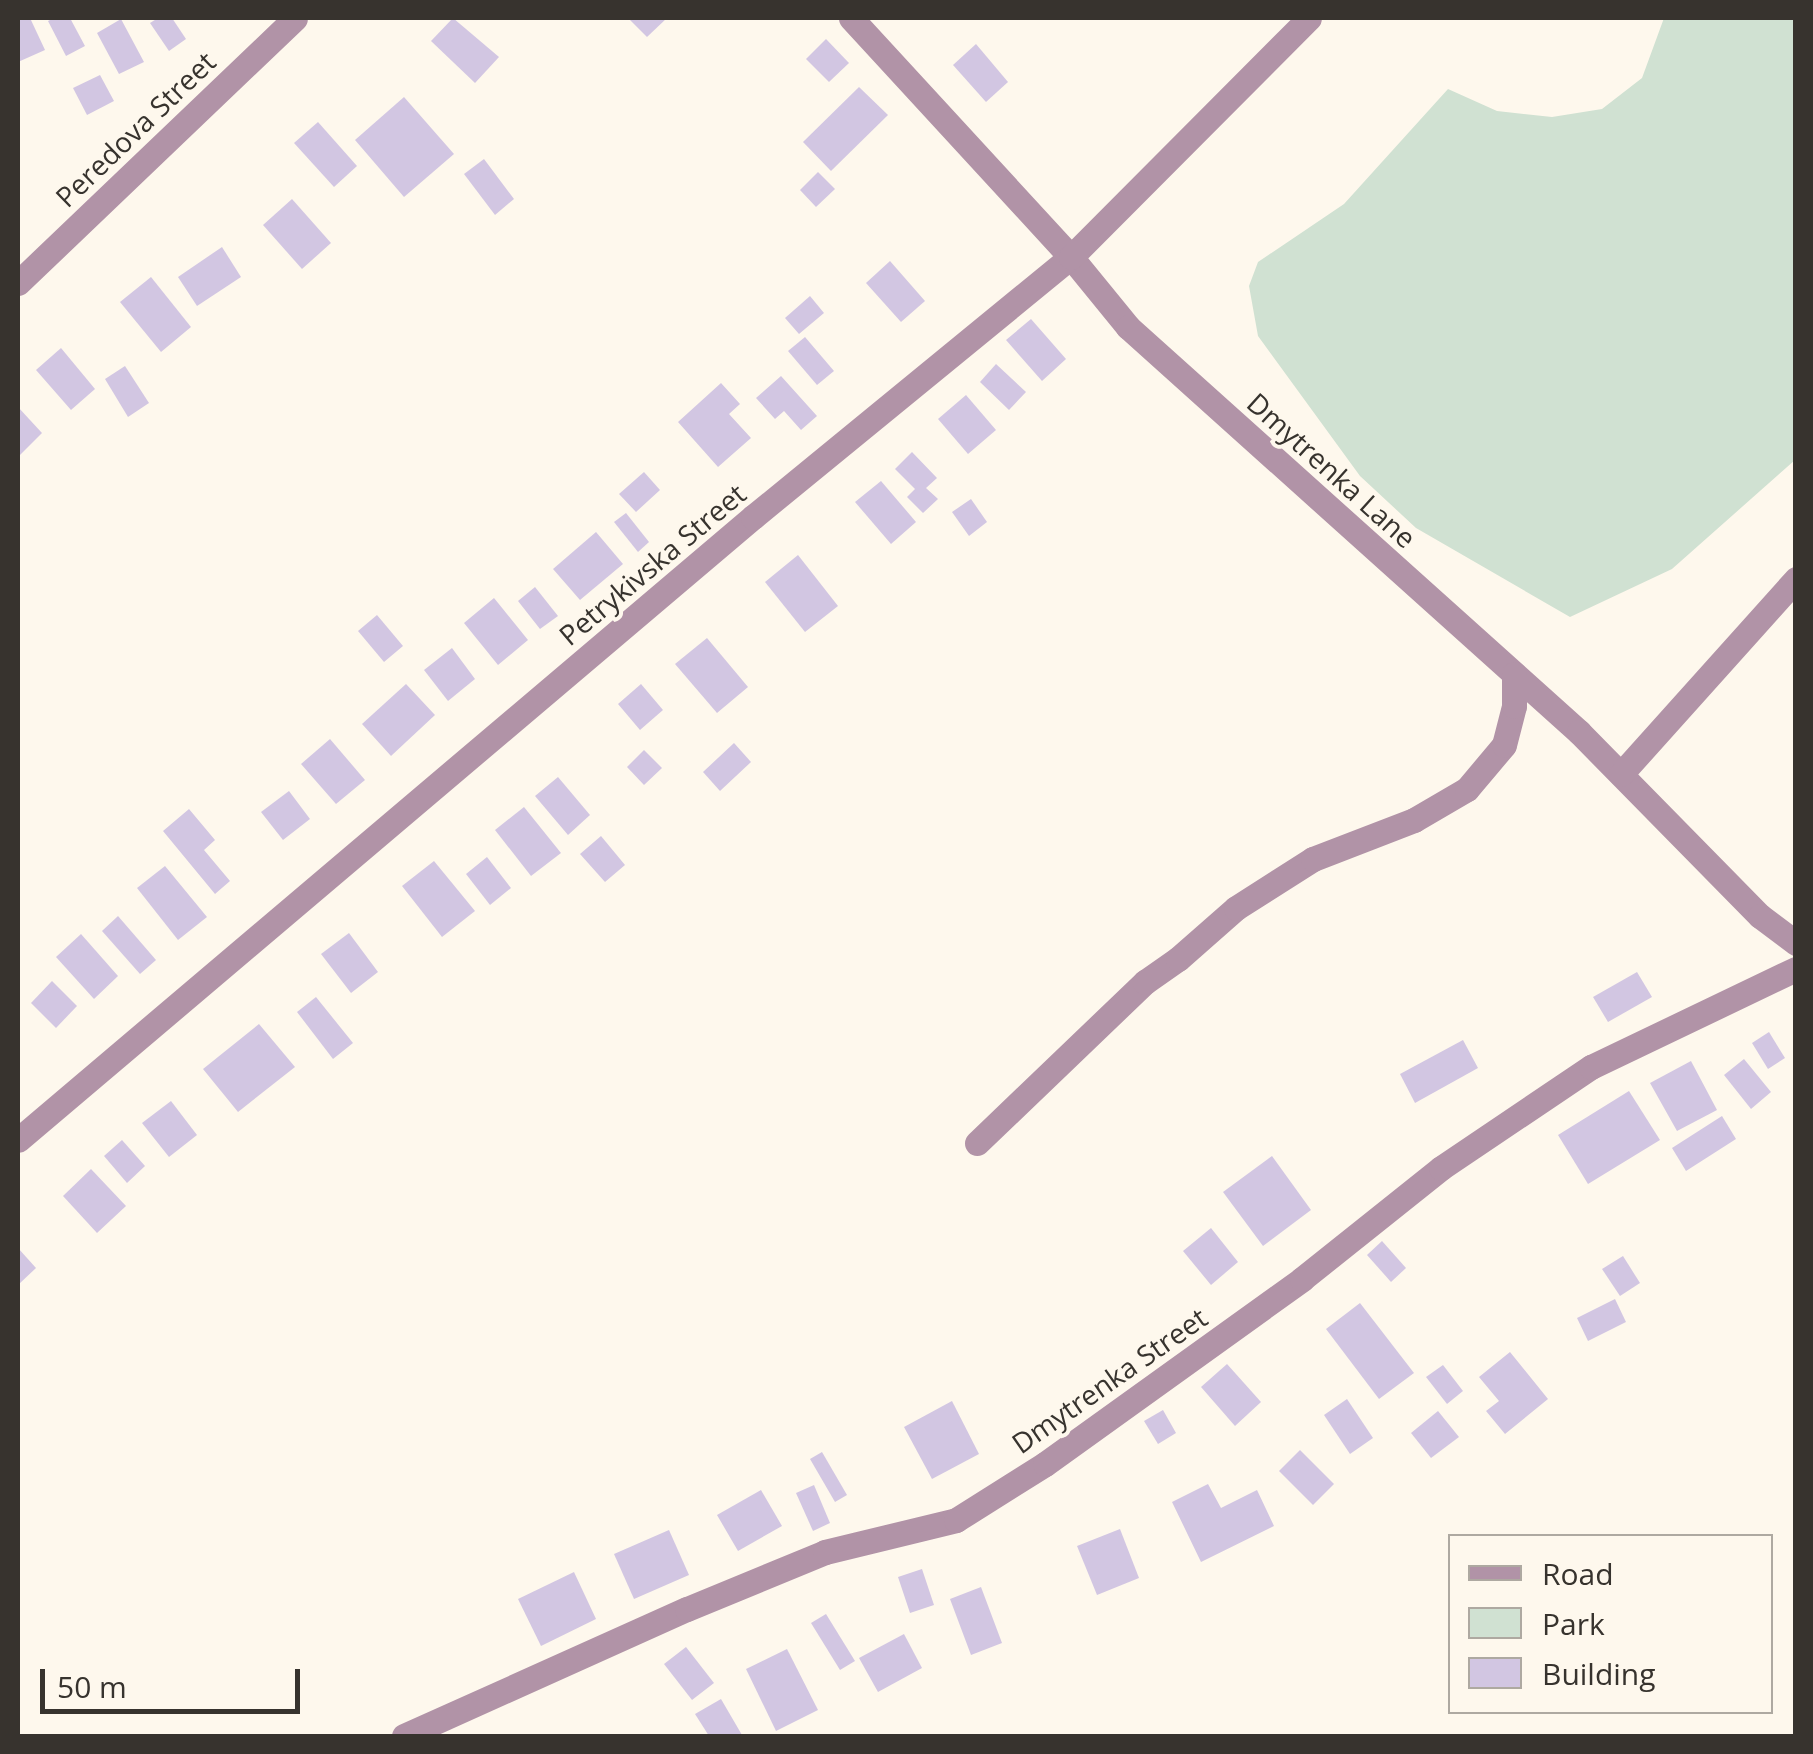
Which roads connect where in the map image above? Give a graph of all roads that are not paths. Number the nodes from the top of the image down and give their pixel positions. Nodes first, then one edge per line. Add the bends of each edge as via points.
1 (295, 18) edge
2 (851, 18) edge
3 (1309, 18) edge
4 (1070, 257) junction
5 (18, 283) edge
6 (1796, 580) edge
7 (1514, 674) junction
8 (1621, 774) junction
9 (1796, 943) edge
10 (1796, 969) edge
11 (18, 1140) edge
12 (977, 1143) dead end
13 (404, 1736) edge

1 - 5 street, Peredova Street
2 - 4 street, Dmytrenka Lane
3 - 4 street, Petrykivska Street
4 - 7 street, Dmytrenka Lane via 1128,327
4 - 11 street, Petrykivska Street
6 - 8 street
7 - 8 street, Dmytrenka Lane
7 - 12 street via 1504,745 1467,789 1414,820 1313,859 1236,908 1145,982
8 - 9 street, Dmytrenka Lane via 1760,916
10 - 13 street, Dmytrenka Street via 1592,1068 1441,1168 1302,1278 1045,1464 956,1520 825,1552

